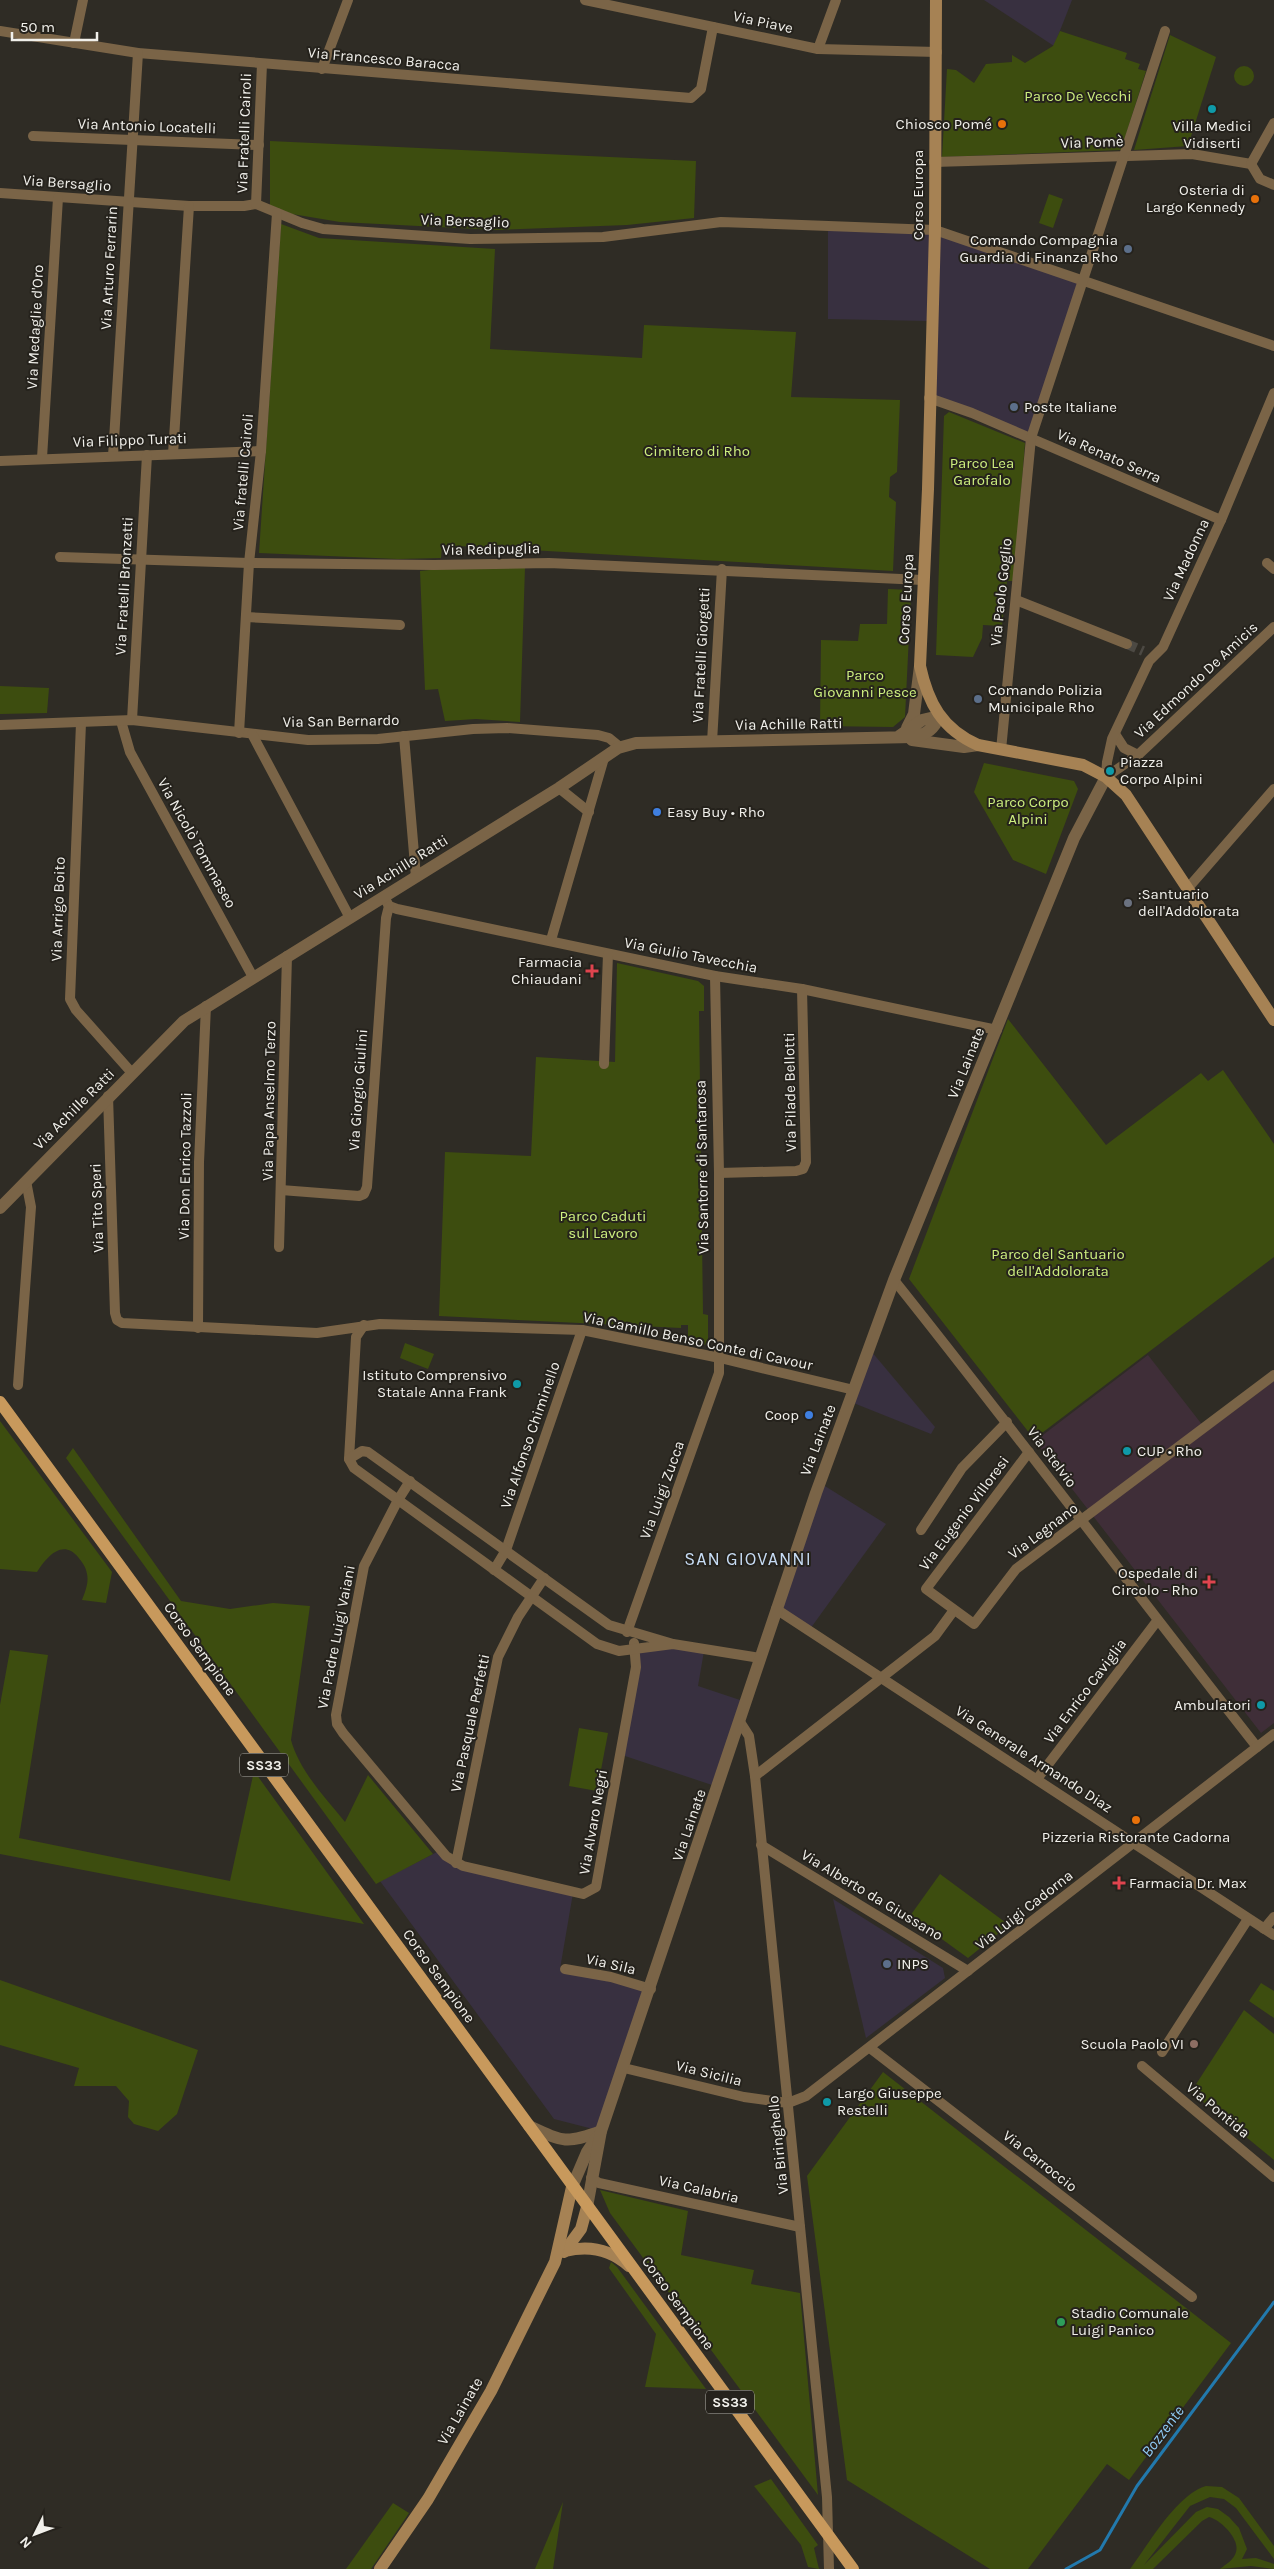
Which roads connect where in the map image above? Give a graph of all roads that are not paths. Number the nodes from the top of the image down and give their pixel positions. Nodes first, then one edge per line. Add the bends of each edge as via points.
1 (83, 0) edge
2 (348, 0) edge
3 (585, 0) edge
4 (836, 0) edge
5 (936, 0) edge
6 (712, 27) junction
7 (0, 31) edge
8 (1165, 31) dead end
9 (74, 42) junction
10 (818, 50) junction
11 (937, 52) junction
12 (138, 53) junction
13 (262, 64) junction
14 (322, 69) junction
15 (1274, 123) edge
16 (33, 136) dead end
17 (131, 141) junction
18 (259, 145) junction
19 (1125, 156) junction
20 (934, 162) junction
21 (1251, 164) junction
22 (1274, 185) edge
23 (0, 193) edge
24 (58, 198) junction
25 (128, 202) junction
26 (256, 204) junction
27 (189, 206) junction
28 (277, 213) junction
29 (935, 230) junction
30 (1083, 280) junction
31 (1274, 346) edge
32 (1274, 392) edge
33 (929, 398) junction
34 (1031, 438) junction
35 (261, 451) junction
36 (173, 454) junction
37 (146, 455) junction
38 (113, 456) junction
39 (42, 458) junction
40 (0, 460) edge
41 (1221, 520) junction
42 (60, 557) dead end
43 (141, 558) junction
44 (249, 563) junction
45 (722, 569) junction
46 (923, 580) junction
47 (1016, 600) junction
48 (246, 616) junction
49 (400, 625) dead end
50 (1274, 627) edge
51 (1127, 644) tunnel mouth
52 (1144, 651) tunnel mouth
53 (1154, 656) junction
54 (920, 666) junction
55 (939, 716) junction
56 (132, 720) junction
57 (121, 721) junction
58 (81, 723) junction
59 (0, 725) edge
60 (239, 733) junction
61 (252, 734) junction
62 (1115, 734) junction
63 (404, 736) junction
64 (898, 737) junction
65 (712, 742) junction
66 (978, 745) junction
67 (620, 747) junction
68 (1001, 750) junction
69 (1138, 755) junction
70 (604, 758) junction
71 (1106, 777) junction
72 (559, 788) junction
73 (1274, 789) edge
74 (589, 812) junction
75 (416, 877) junction
76 (1188, 888) junction
77 (387, 901) junction
78 (350, 918) junction
79 (551, 940) junction
80 (608, 954) junction
81 (287, 956) junction
82 (715, 976) junction
83 (253, 977) junction
84 (802, 989) junction
85 (206, 1006) junction
86 (1273, 1018) edge
87 (997, 1030) junction
88 (604, 1064) dead end
89 (132, 1073) junction
90 (108, 1096) junction
91 (719, 1173) junction
92 (26, 1181) junction
93 (282, 1190) junction
94 (0, 1208) edge
95 (279, 1247) dead end
96 (894, 1280) junction
97 (117, 1320) joint
98 (364, 1325) junction
99 (198, 1328) junction
100 (582, 1330) junction
101 (720, 1358) junction
102 (1274, 1375) edge
103 (18, 1385) dead end
104 (854, 1390) junction
105 (0, 1402) edge
106 (1007, 1422) junction
107 (1029, 1452) junction
108 (349, 1459) junction
109 (410, 1481) junction
110 (398, 1500) junction
111 (1081, 1521) junction
112 (921, 1530) dead end
113 (506, 1550) junction
114 (494, 1570) junction
115 (544, 1578) junction
116 (531, 1596) junction
117 (776, 1609) junction
118 (954, 1610) junction
119 (1157, 1621) junction
120 (628, 1632) junction
121 (673, 1644) junction
122 (634, 1648) junction
123 (619, 1651) junction
124 (760, 1658) junction
125 (880, 1679) junction
126 (740, 1722) junction
127 (1274, 1734) edge
128 (1257, 1748) junction
129 (755, 1776) junction
130 (1037, 1779) junction
131 (1134, 1844) junction
132 (761, 1845) junction
133 (456, 1863) junction
134 (1274, 1917) edge
135 (1248, 1919) junction
136 (1264, 1929) junction
137 (1274, 1936) edge
138 (565, 1969) dead end
139 (968, 1971) junction
140 (650, 1989) junction
141 (870, 2048) junction
142 (1162, 2052) dead end
143 (1142, 2066) dead end
144 (624, 2068) junction
145 (788, 2103) junction
146 (530, 2126) junction
147 (601, 2131) junction
148 (1274, 2177) edge
149 (592, 2178) junction
150 (572, 2187) junction
151 (587, 2207) junction
152 (800, 2227) junction
153 (564, 2251) junction
154 (555, 2262) junction
155 (632, 2269) junction
156 (1192, 2297) dead end
157 (829, 2536) junction
158 (380, 2569) edge
159 (829, 2569) edge
160 (853, 2569) edge

1 - 9 street
2 - 14 street
3 - 6 street, Via Piave
4 - 10 street
5 - 11 main road, Corso Europa
6 - 10 street, Via Piave
6 - 14 street, Via Francesco Baracca via 701,89 691,98
7 - 9 street, Via Francesco Baracca
8 - 19 street, Via Paolo Goglio
9 - 12 street, Via Francesco Baracca
10 - 11 street, Via Piave
11 - 20 main road, Corso Europa
12 - 13 street, Via Francesco Baracca
12 - 17 street, Via Arturo Ferrarin
13 - 14 street, Via Francesco Baracca
13 - 18 street, Via Fratelli Cairoli
15 - 21 street
16 - 17 street, Via Antonio Locatelli
17 - 18 street, Via Antonio Locatelli
17 - 25 street, Via Arturo Ferrarin
18 - 26 street, Via Fratelli Cairoli
19 - 20 street, Via Pomè
19 - 21 street, Via Pomè via 1192,154
19 - 30 street, Via Paolo Goglio
20 - 29 main road, Corso Europa
21 - 22 street via 1260,179
23 - 24 street, Via Bersaglio
24 - 25 street, Via Bersaglio
24 - 39 street, Via Medaglie d'Oro
25 - 27 street, Via Bersaglio
25 - 38 street, Via Arturo Ferrarin
26 - 27 street, Via Bersaglio
26 - 28 street, Via Bersaglio
27 - 36 street
28 - 29 street, Via Bersaglio via 323,229 470,239 603,237 721,222
28 - 35 street, Via fratelli Cairoli
29 - 30 street, Via Bersaglio
29 - 33 main road, Corso Europa
30 - 31 street, Via Bersaglio
30 - 34 street, Via Paolo Goglio
32 - 41 street, Via Madonna
33 - 34 street, Via Renato Serra via 972,412
33 - 46 main road, Corso Europa
34 - 41 street, Via Renato Serra
34 - 47 street, Via Paolo Goglio
35 - 36 street, Via Filippo Turati
35 - 44 street, Via fratelli Cairoli
36 - 37 street, Via Filippo Turati
37 - 38 street, Via Filippo Turati
37 - 43 street, Via Fratelli Bronzetti
38 - 39 street, Via Filippo Turati
39 - 40 street, Via Filippo Turati
41 - 53 street, Via Madonna via 1163,646
42 - 43 street, Via Redipuglia
43 - 44 street, Via Redipuglia
43 - 56 street, Via Fratelli Bronzetti
44 - 45 street, Via Redipuglia via 434,565 539,562
44 - 48 street, Via fratelli Cairoli
45 - 46 street, Via Redipuglia
45 - 65 street, Via Fratelli Giorgetti
46 - 54 main road, Corso Europa
47 - 51 street
47 - 68 street, Via Paolo Goglio
48 - 49 street
48 - 60 street, Via fratelli Cairoli
50 - 69 street, Via Edmondo De Amicis
52 - 53 street
53 - 62 street, Via Madonna via 1149,660
54 - 55 main road, Corso Europa via 926,690
54 - 64 street via 913,720
55 - 64 street via 922,720
55 - 66 main road, Corso Europa via 952,730
56 - 57 street, Via San Bernardo
56 - 60 street, Via San Bernardo
57 - 58 street, Via San Bernardo
57 - 83 street, Via Nicolò Tommaseo via 130,752
58 - 59 street, Via San Bernardo
58 - 89 street, Via Arrigo Boito via 70,999
60 - 61 street, Via San Bernardo
61 - 63 street, Via San Bernardo via 308,740
61 - 78 street
62 - 69 street via 1124,748
62 - 71 street
63 - 67 street, Via San Bernardo via 473,728 507,728 598,735 609,738
63 - 75 street
64 - 65 street, Via Achille Ratti
64 - 66 street, Via Achille Ratti via 964,747
65 - 67 street, Via Achille Ratti via 636,743
66 - 68 main road, Corso Europa
67 - 70 street, Via Achille Ratti
68 - 71 main road, Corso Europa via 1064,760
69 - 71 street
70 - 72 street, Via Achille Ratti
70 - 74 street
71 - 76 main road, Corso Europa via 1134,805
71 - 87 street, Via Lainate via 1074,838
72 - 74 street
72 - 75 street, Via Achille Ratti
73 - 76 street
74 - 79 street
75 - 77 street, Via Achille Ratti
76 - 86 main road, Corso Europa
77 - 78 street, Via Achille Ratti
77 - 79 street, Via Giulio Tavecchia
77 - 93 street, Via Giorgio Giulini via 364,1194
78 - 81 street, Via Achille Ratti
79 - 80 street, Via Giulio Tavecchia
80 - 82 street, Via Giulio Tavecchia
80 - 88 street
81 - 83 street, Via Achille Ratti
81 - 93 street, Via Papa Anselmo Terzo
82 - 84 street, Via Giulio Tavecchia
82 - 91 street, Via Santorre di Santarosa
83 - 85 street, Via Achille Ratti
84 - 87 street, Via Giulio Tavecchia
84 - 91 street, Via Pilade Bellotti via 806,1162 803,1169
85 - 89 street, Via Achille Ratti via 174,1030
85 - 99 street, Via Don Enrico Tazzoli via 199,1162
87 - 96 street, Via Lainate
89 - 90 street, Via Achille Ratti
90 - 92 street, Via Achille Ratti
90 - 97 street, Via Tito Speri
91 - 101 street, Via Santorre di Santarosa
92 - 94 street, Via Achille Ratti
92 - 103 street via 31,1207
93 - 95 street, Via Papa Anselmo Terzo
96 - 104 street, Via Lainate
96 - 106 street, Via Stelvio
97 - 99 street, Via Camillo Benso Conte di Cavour
98 - 99 street, Via Camillo Benso Conte di Cavour via 318,1333
98 - 100 street, Via Camillo Benso Conte di Cavour
98 - 108 street via 356,1337
100 - 101 street, Via Camillo Benso Conte di Cavour
100 - 113 street, Via Alfonso Chiminello
101 - 104 street, Via Camillo Benso Conte di Cavour
101 - 120 street, Via Luigi Zucca via 719,1373
102 - 111 street, Via Legnano
104 - 117 street, Via Lainate
105 - 146 main road, Corso Sempione / SS33
106 - 107 street, Via Stelvio
106 - 112 street via 962,1468
107 - 111 street, Via Stelvio
107 - 118 street, Via Eugenio Villoresi via 926,1588
108 - 109 street via 362,1451 368,1452
108 - 110 street via 354,1468
109 - 110 street
109 - 113 street
110 - 114 street
110 - 133 street, Via Padre Luigi Vaiani via 364,1566 336,1715 337,1724 440,1849
111 - 118 street, Via Legnano via 1016,1569 974,1624
111 - 119 street, Via Stelvio
113 - 114 street, Via Alfonso Chiminello
113 - 115 street
114 - 116 street
115 - 116 street, Via Pasquale Perfetti
115 - 120 street via 609,1625
116 - 123 street via 597,1644
116 - 133 street, Via Pasquale Perfetti via 498,1657
117 - 124 street, Via Lainate
117 - 125 street, Via Generale Armando Diaz
118 - 125 street via 935,1636
119 - 128 street, Via Stelvio
119 - 130 street, Via Enrico Caviglia
120 - 121 street
120 - 122 street
120 - 123 street via 626,1645
121 - 122 street
121 - 124 street
122 - 123 street
122 - 133 street, Via Alvaro Negri via 636,1667 596,1887 583,1894
124 - 126 street, Via Lainate
125 - 129 street
125 - 130 street, Via Generale Armando Diaz
126 - 129 street, Via Biringhello via 749,1736
126 - 140 street, Via Lainate
127 - 128 street, Via Luigi Cadorna
128 - 131 street, Via Luigi Cadorna
129 - 132 street, Via Biringhello
130 - 131 street, Via Generale Armando Diaz
131 - 135 street, Via Generale Armando Diaz
131 - 139 street, Via Luigi Cadorna
132 - 139 street, Via Alberto da Giussano
132 - 145 street, Via Biringhello
134 - 136 street
135 - 136 street, Via Generale Armando Diaz
135 - 142 street
136 - 137 street, Via Generale Armando Diaz
138 - 140 street, Via Sila via 611,1977
139 - 141 street, Via Luigi Cadorna
140 - 144 street, Via Lainate
141 - 145 street, Via Luigi Cadorna via 806,2096
141 - 156 street, Via Carroccio
143 - 148 street, Via Pontida
144 - 145 street, Via Sicilia via 744,2097
144 - 147 street, Via Lainate
145 - 152 street, Via Biringhello
146 - 147 street via 569,2141
146 - 150 main road, Corso Sempione / SS33
147 - 149 street, Via Lainate
147 - 150 street, Via Lainate via 587,2152
149 - 151 street, Via Lainate
149 - 152 street, Via Calabria via 599,2183
150 - 151 main road, Corso Sempione / SS33
150 - 154 main road, Via Lainate
151 - 153 main road, Via Lainate via 581,2229
151 - 155 main road, Corso Sempione / SS33
152 - 157 street, Via Biringhello
153 - 154 main road, Via Lainate
153 - 155 main road via 582,2247 600,2250 618,2256
154 - 158 main road, Via Lainate via 491,2391 428,2499
155 - 157 main road, Corso Sempione / SS33
157 - 159 street, Via Biringhello
157 - 160 main road, Corso Sempione / SS33

